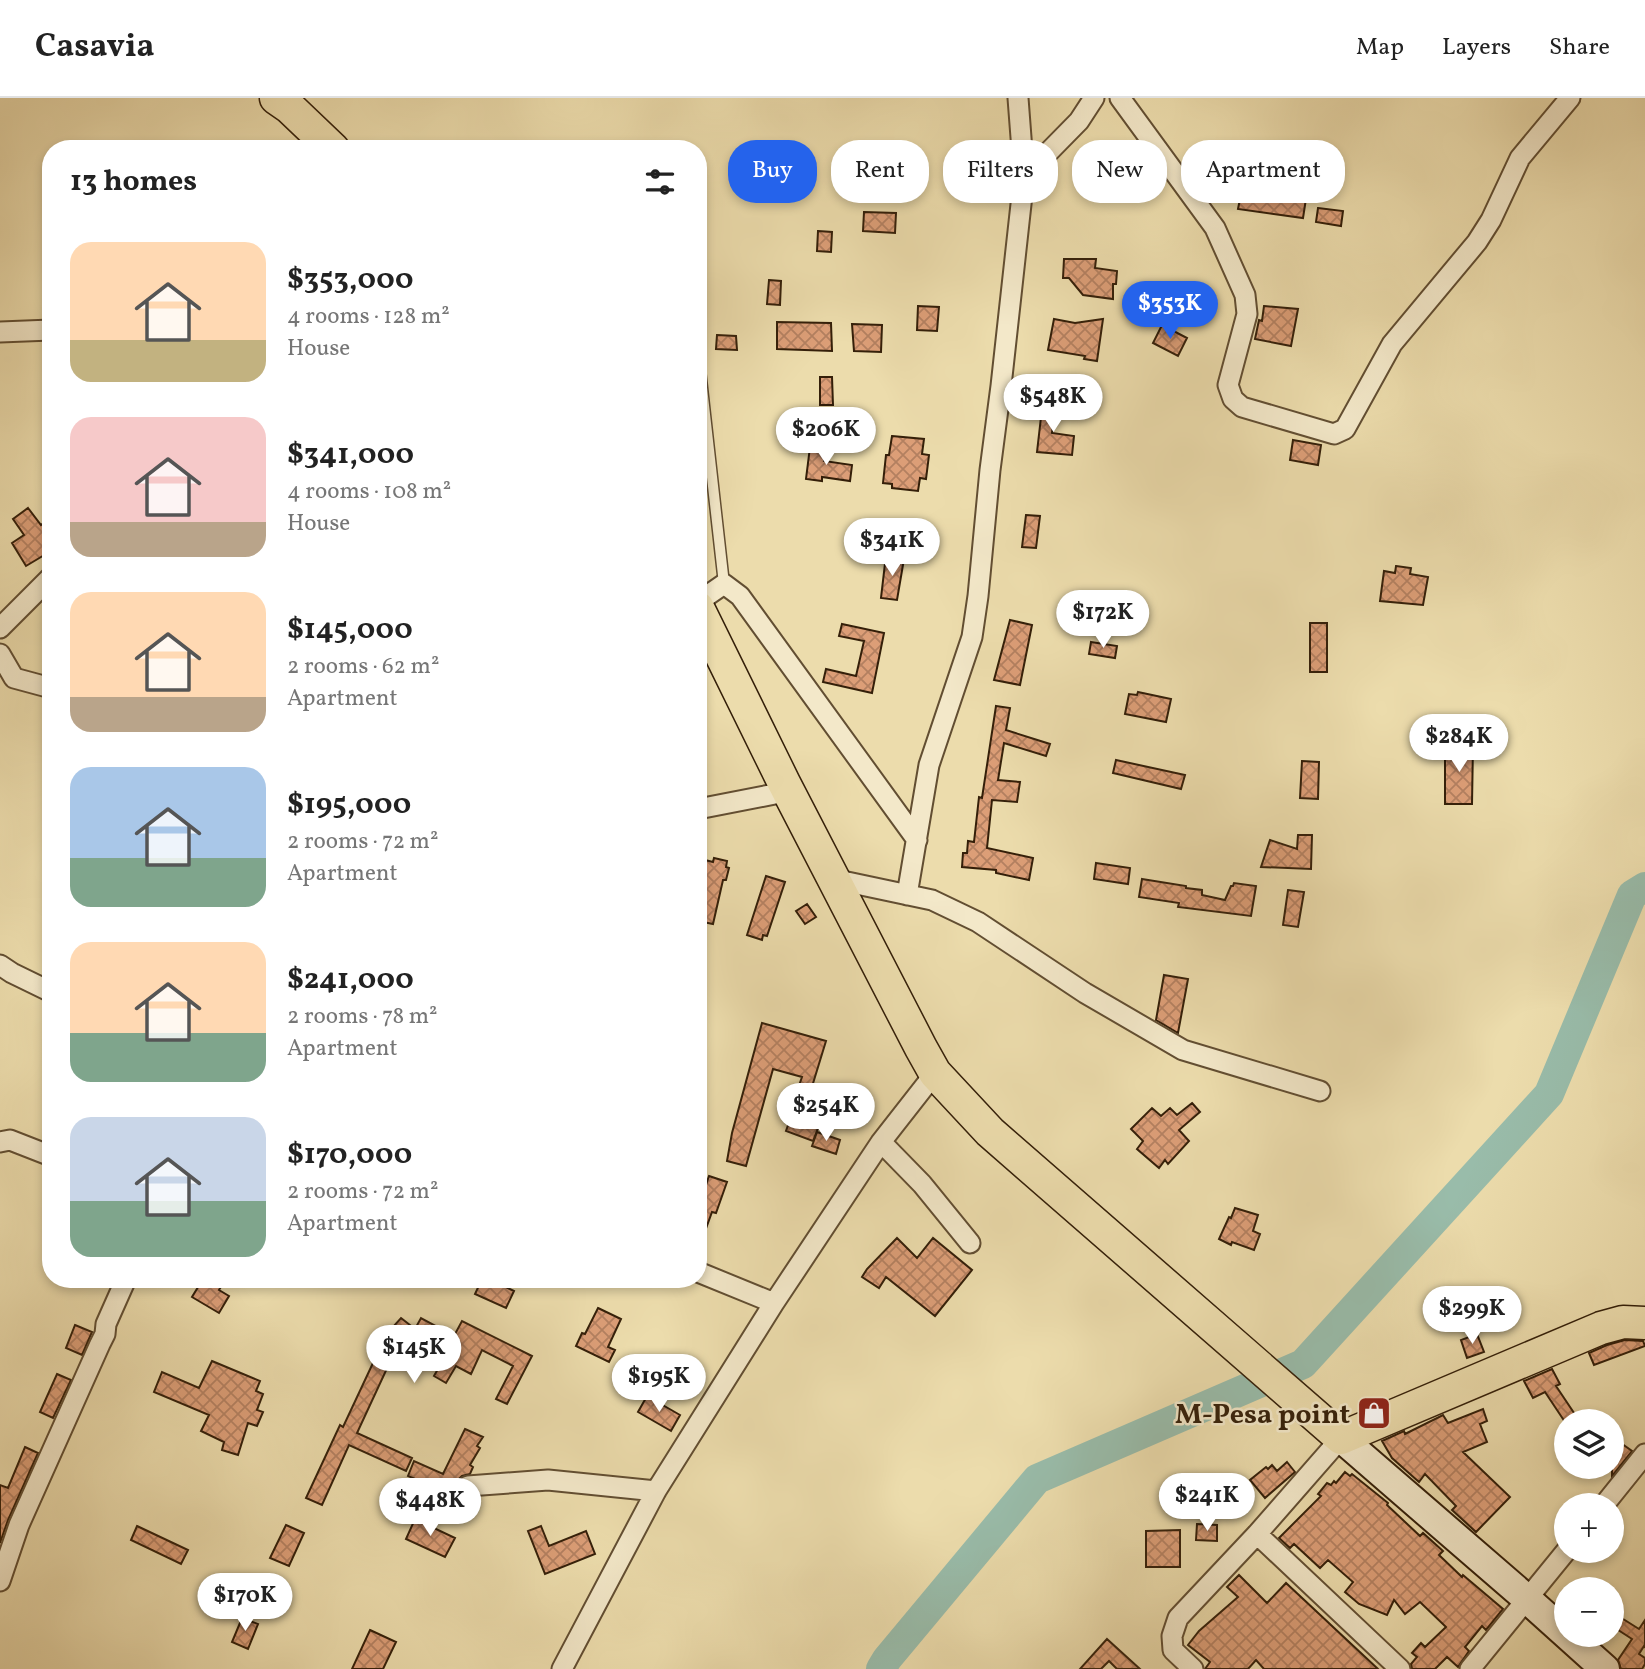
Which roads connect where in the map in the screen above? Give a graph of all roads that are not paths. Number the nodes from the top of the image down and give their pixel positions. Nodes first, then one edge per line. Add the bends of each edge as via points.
1 (1018, 98) edge
2 (1094, 98) edge
3 (1120, 98) edge
4 (1570, 98) edge
5 (287, 101) edge
6 (324, 140) edge
7 (1021, 140) edge
8 (1058, 142) edge
9 (1021, 203) edge
10 (0, 332) edge
11 (42, 332) edge
12 (707, 432) edge
13 (724, 584) junction
14 (42, 586) edge
15 (707, 596) edge
16 (707, 626) edge
17 (0, 628) edge
18 (0, 654) edge
19 (42, 686) edge
20 (784, 783) junction
21 (707, 807) edge
22 (917, 840) junction
23 (833, 879) junction
24 (908, 895) junction
25 (0, 965) edge
26 (42, 988) edge
27 (935, 1073) junction
28 (1320, 1091) dead end
29 (0, 1142) edge
30 (881, 1142) junction
31 (42, 1153) edge
32 (970, 1243) dead end
33 (707, 1276) edge
34 (122, 1288) edge
35 (774, 1303) junction
36 (1645, 1323) edge
37 (1340, 1438) junction
38 (1645, 1454) edge
39 (468, 1486) dead end
40 (656, 1491) junction
41 (1614, 1493) edge
42 (1257, 1534) junction
43 (1557, 1563) edge
44 (0, 1581) edge
45 (1527, 1600) junction
46 (562, 1669) edge
47 (1193, 1669) edge
48 (1400, 1669) edge
49 (1470, 1669) edge
50 (1605, 1669) edge

1 - 7 street
2 - 8 street
3 - 4 street via 1215,228 1245,295 1247,314 1228,385 1233,399 1242,407 1334,434 1345,429 1392,344 1477,242 1520,158
5 - 6 main road
9 - 22 street via 972,637 929,765
10 - 11 street
12 - 13 lane
13 - 15 street
13 - 22 street via 740,596
14 - 17 street
16 - 20 main road
18 - 19 street via 14,678
20 - 21 street via 775,794
20 - 23 main road
22 - 24 street
23 - 24 street
23 - 27 main road
24 - 28 street via 932,900 978,922 1182,1050
25 - 26 street
27 - 30 street
27 - 37 main road via 990,1132
29 - 31 street via 9,1140
30 - 32 street
30 - 35 street
33 - 35 street
34 - 44 street via 19,1525
35 - 40 street
36 - 37 main road via 1601,1328
37 - 42 street
37 - 45 street
38 - 41 street
39 - 40 street via 548,1480
40 - 46 street
42 - 47 street via 1178,1618 1173,1650
42 - 48 street
43 - 45 street
45 - 49 street
45 - 50 street

